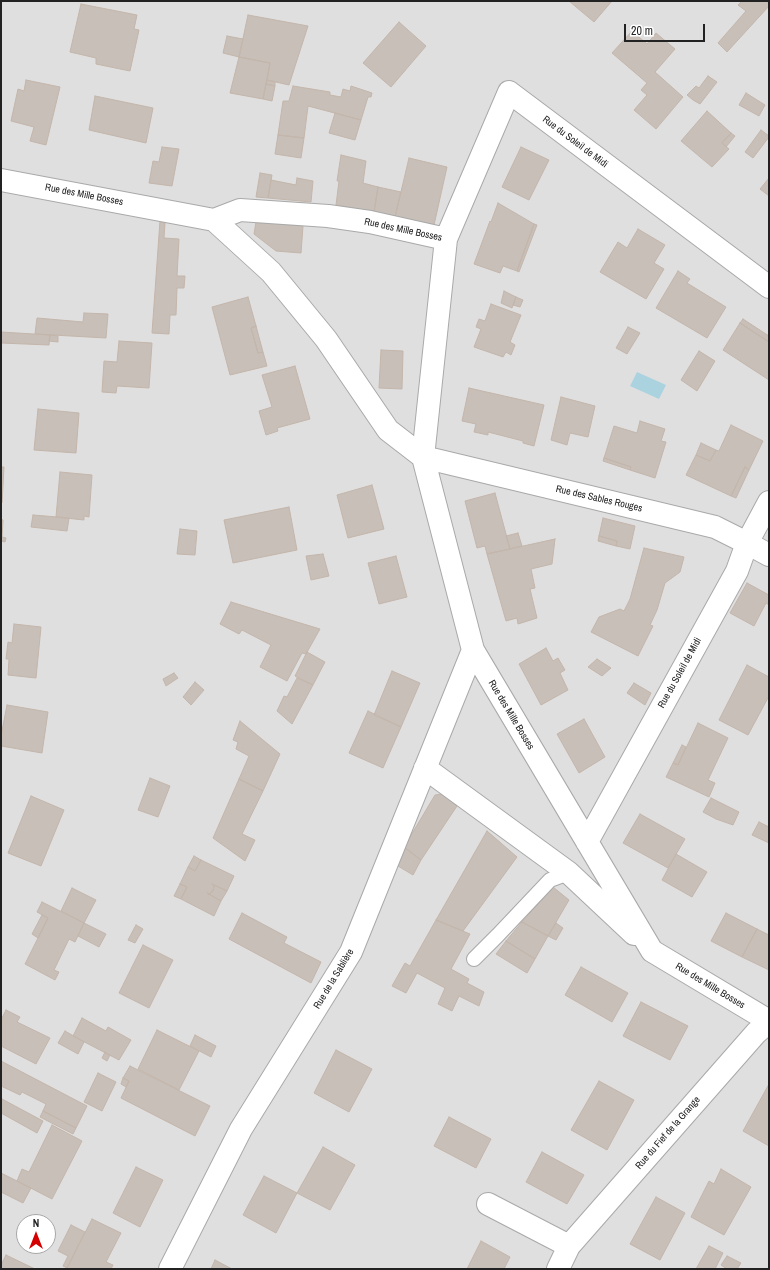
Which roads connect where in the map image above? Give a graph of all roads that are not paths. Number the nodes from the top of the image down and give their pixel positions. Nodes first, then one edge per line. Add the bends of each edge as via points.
1 (1, 180) edge
2 (214, 220) junction
3 (446, 239) junction
4 (769, 287) edge
5 (423, 457) junction
6 (769, 502) edge
7 (747, 543) junction
8 (769, 556) edge
9 (473, 650) junction
10 (425, 768) junction
11 (587, 842) junction
12 (569, 873) junction
13 (652, 951) junction
14 (474, 959) dead end
15 (769, 1022) edge
16 (488, 1204) dead end
17 (569, 1246) junction
18 (170, 1269) edge
19 (558, 1269) edge

1 - 2 street, Rue des Mille Bosses
2 - 3 street, Rue des Mille Bosses via 240,210 328,216 370,222
2 - 5 street via 271,272 326,339 388,430
3 - 4 street, Rue du Soleil de Midi via 509,92
3 - 5 street, Rue des Mille Bosses
5 - 7 street, Rue des Sables Rouges via 715,527
5 - 9 street, Rue des Mille Bosses
6 - 7 street, Rue du Soleil de Midi
7 - 8 street, Rue des Sables Rouges
7 - 11 street, Rue du Soleil de Midi via 737,571
9 - 10 street, Rue de la Sablière
9 - 11 street, Rue des Mille Bosses
10 - 12 street, Rue des Mille Bosses
10 - 18 street, Rue de la Sablière via 351,952 241,1129
11 - 13 street, Rue des Mille Bosses
12 - 13 street, Rue des Mille Bosses
12 - 14 lane via 550,880
13 - 15 street, Rue des Mille Bosses
15 - 17 street, Rue du Fief de la Grange via 756,1033
16 - 17 street
17 - 19 street, Rue du Fief de la Grange

